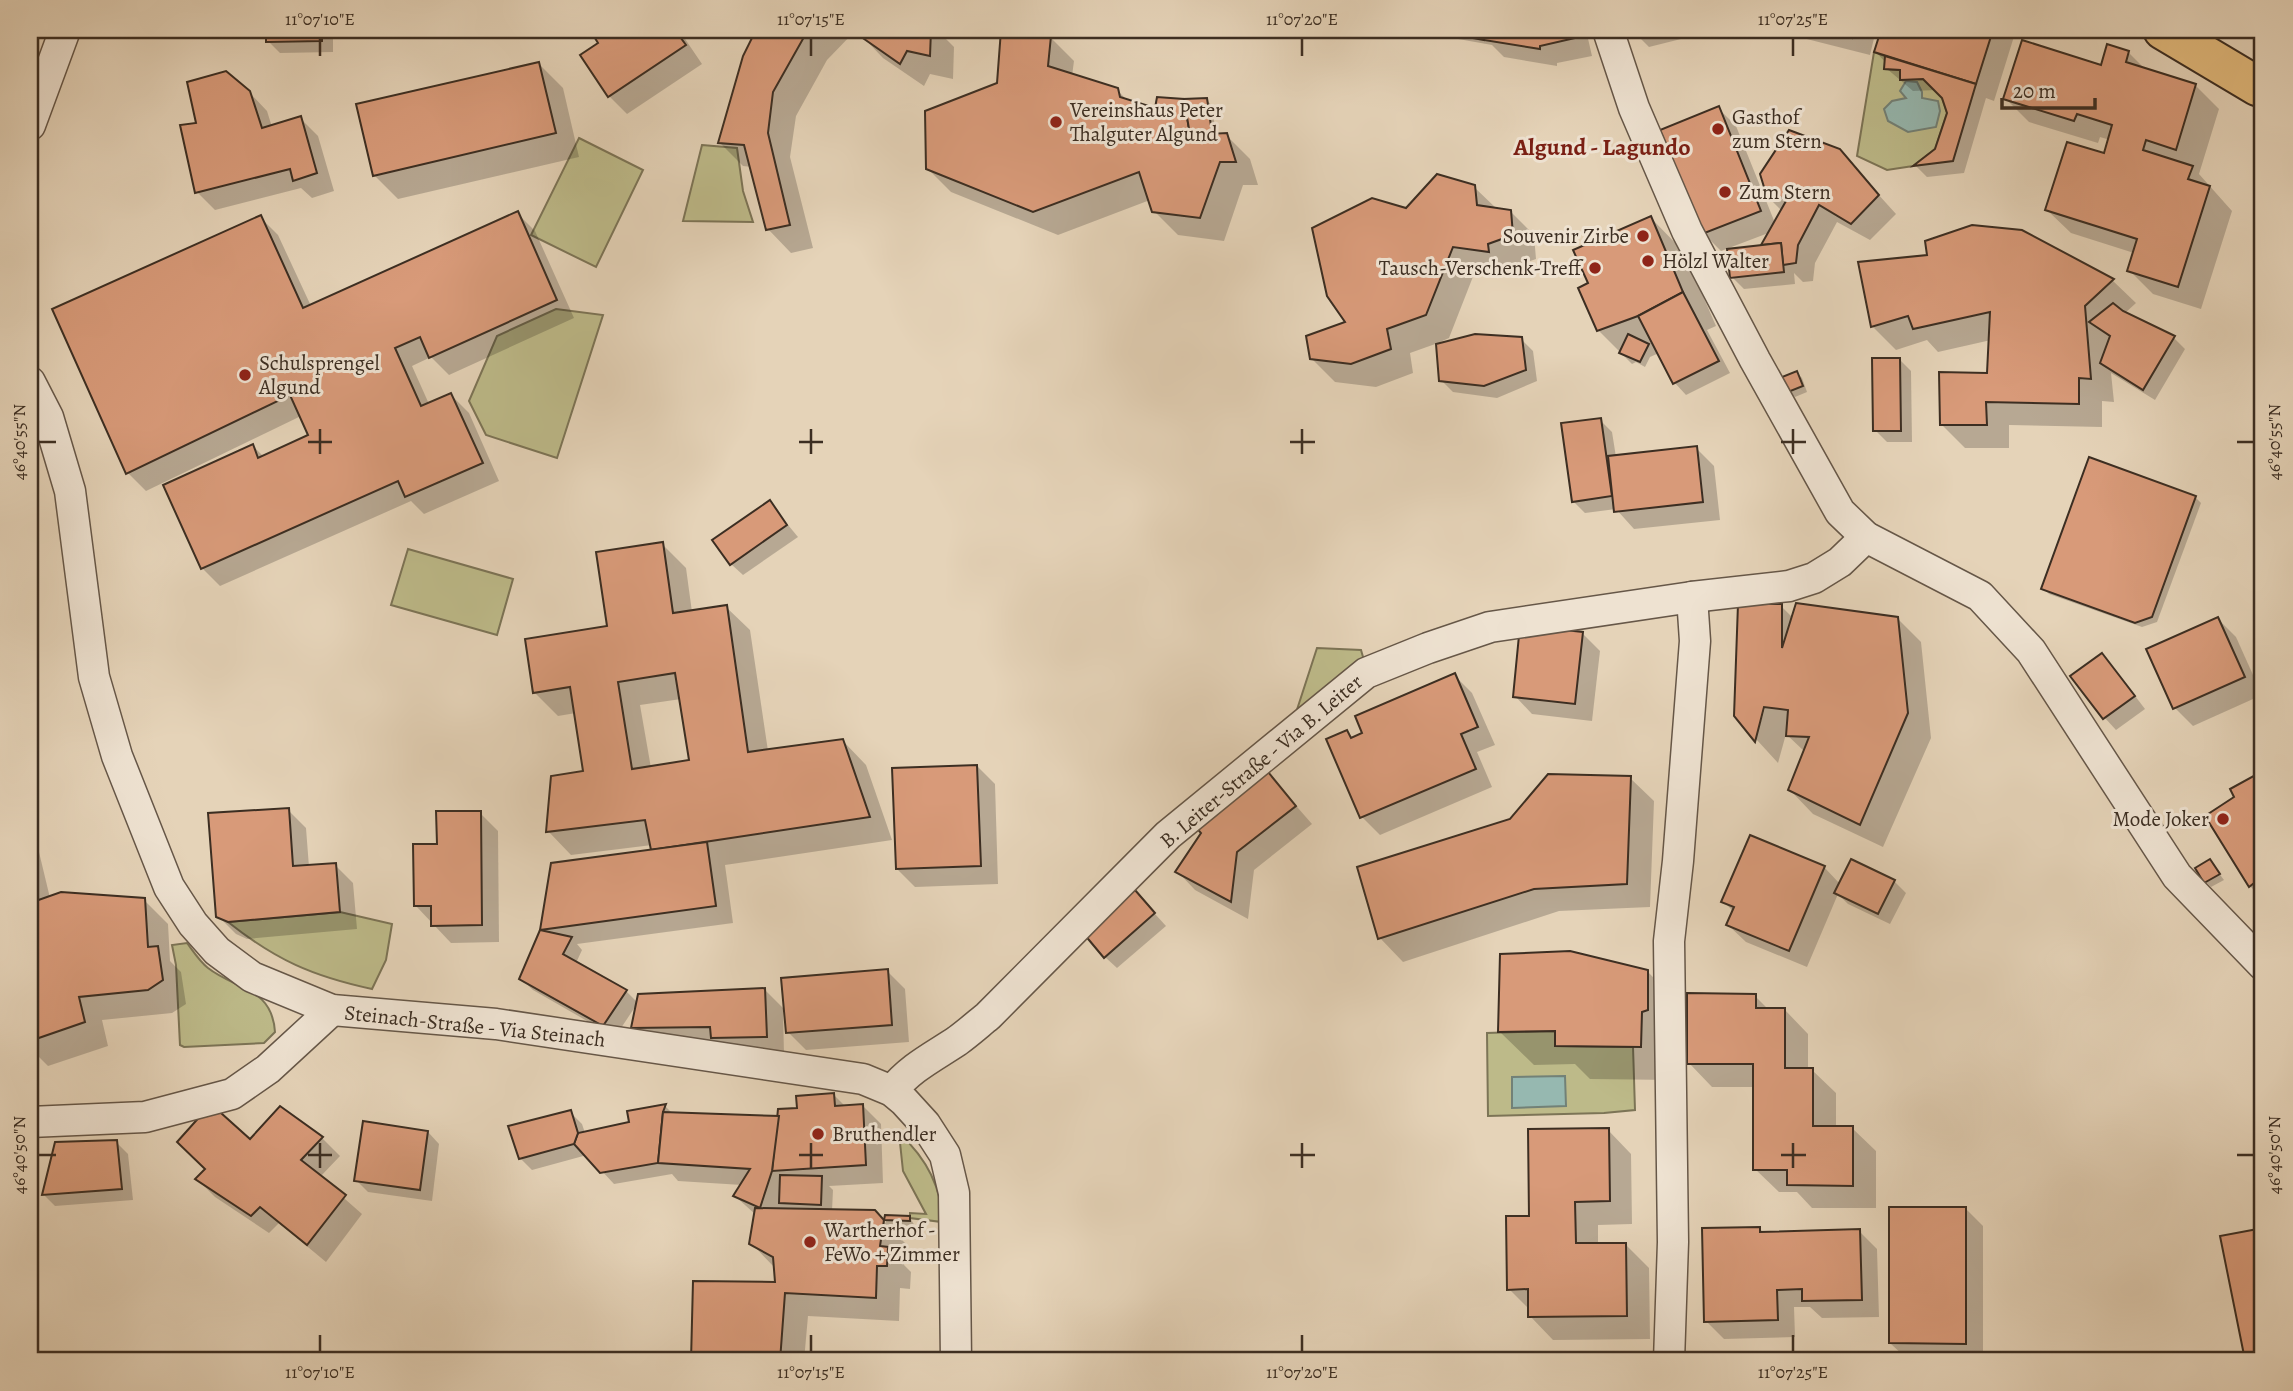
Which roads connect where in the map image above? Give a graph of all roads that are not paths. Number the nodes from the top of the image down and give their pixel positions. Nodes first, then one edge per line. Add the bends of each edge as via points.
1 (65, 30) edge
2 (1608, 30) edge
3 (2170, 32) edge
4 (2263, 88) edge
5 (30, 125) edge
6 (30, 383) edge
7 (1866, 537) junction
8 (1692, 597) junction
9 (2263, 965) edge
10 (332, 1010) junction
11 (892, 1091) junction
12 (30, 1122) edge
13 (956, 1361) edge
14 (1669, 1361) edge

1 - 5 street
2 - 7 street via 1634,108 1687,231 1824,486 1840,512
3 - 4 main road
6 - 10 street, Steinach-Straße - Via Steinach via 48,417 70,491 87,632 105,719 169,887 217,951 252,977
7 - 8 street, B. Leiter-Straße - Via B. Leiter via 1840,562 1814,578 1789,586
7 - 9 street via 1980,596 2031,651 2177,876
8 - 11 street, B. Leiter-Straße - Via B. Leiter via 1490,628 1366,673 1168,835 988,1016 911,1071
8 - 14 street via 1696,641 1669,942 1673,1242
10 - 11 street, Steinach-Straße - Via Steinach via 496,1024 824,1072 863,1079
10 - 12 street via 268,1069 232,1094 145,1117
11 - 13 street, Steinach-Straße - Via Steinach via 925,1124 945,1155 954,1193

